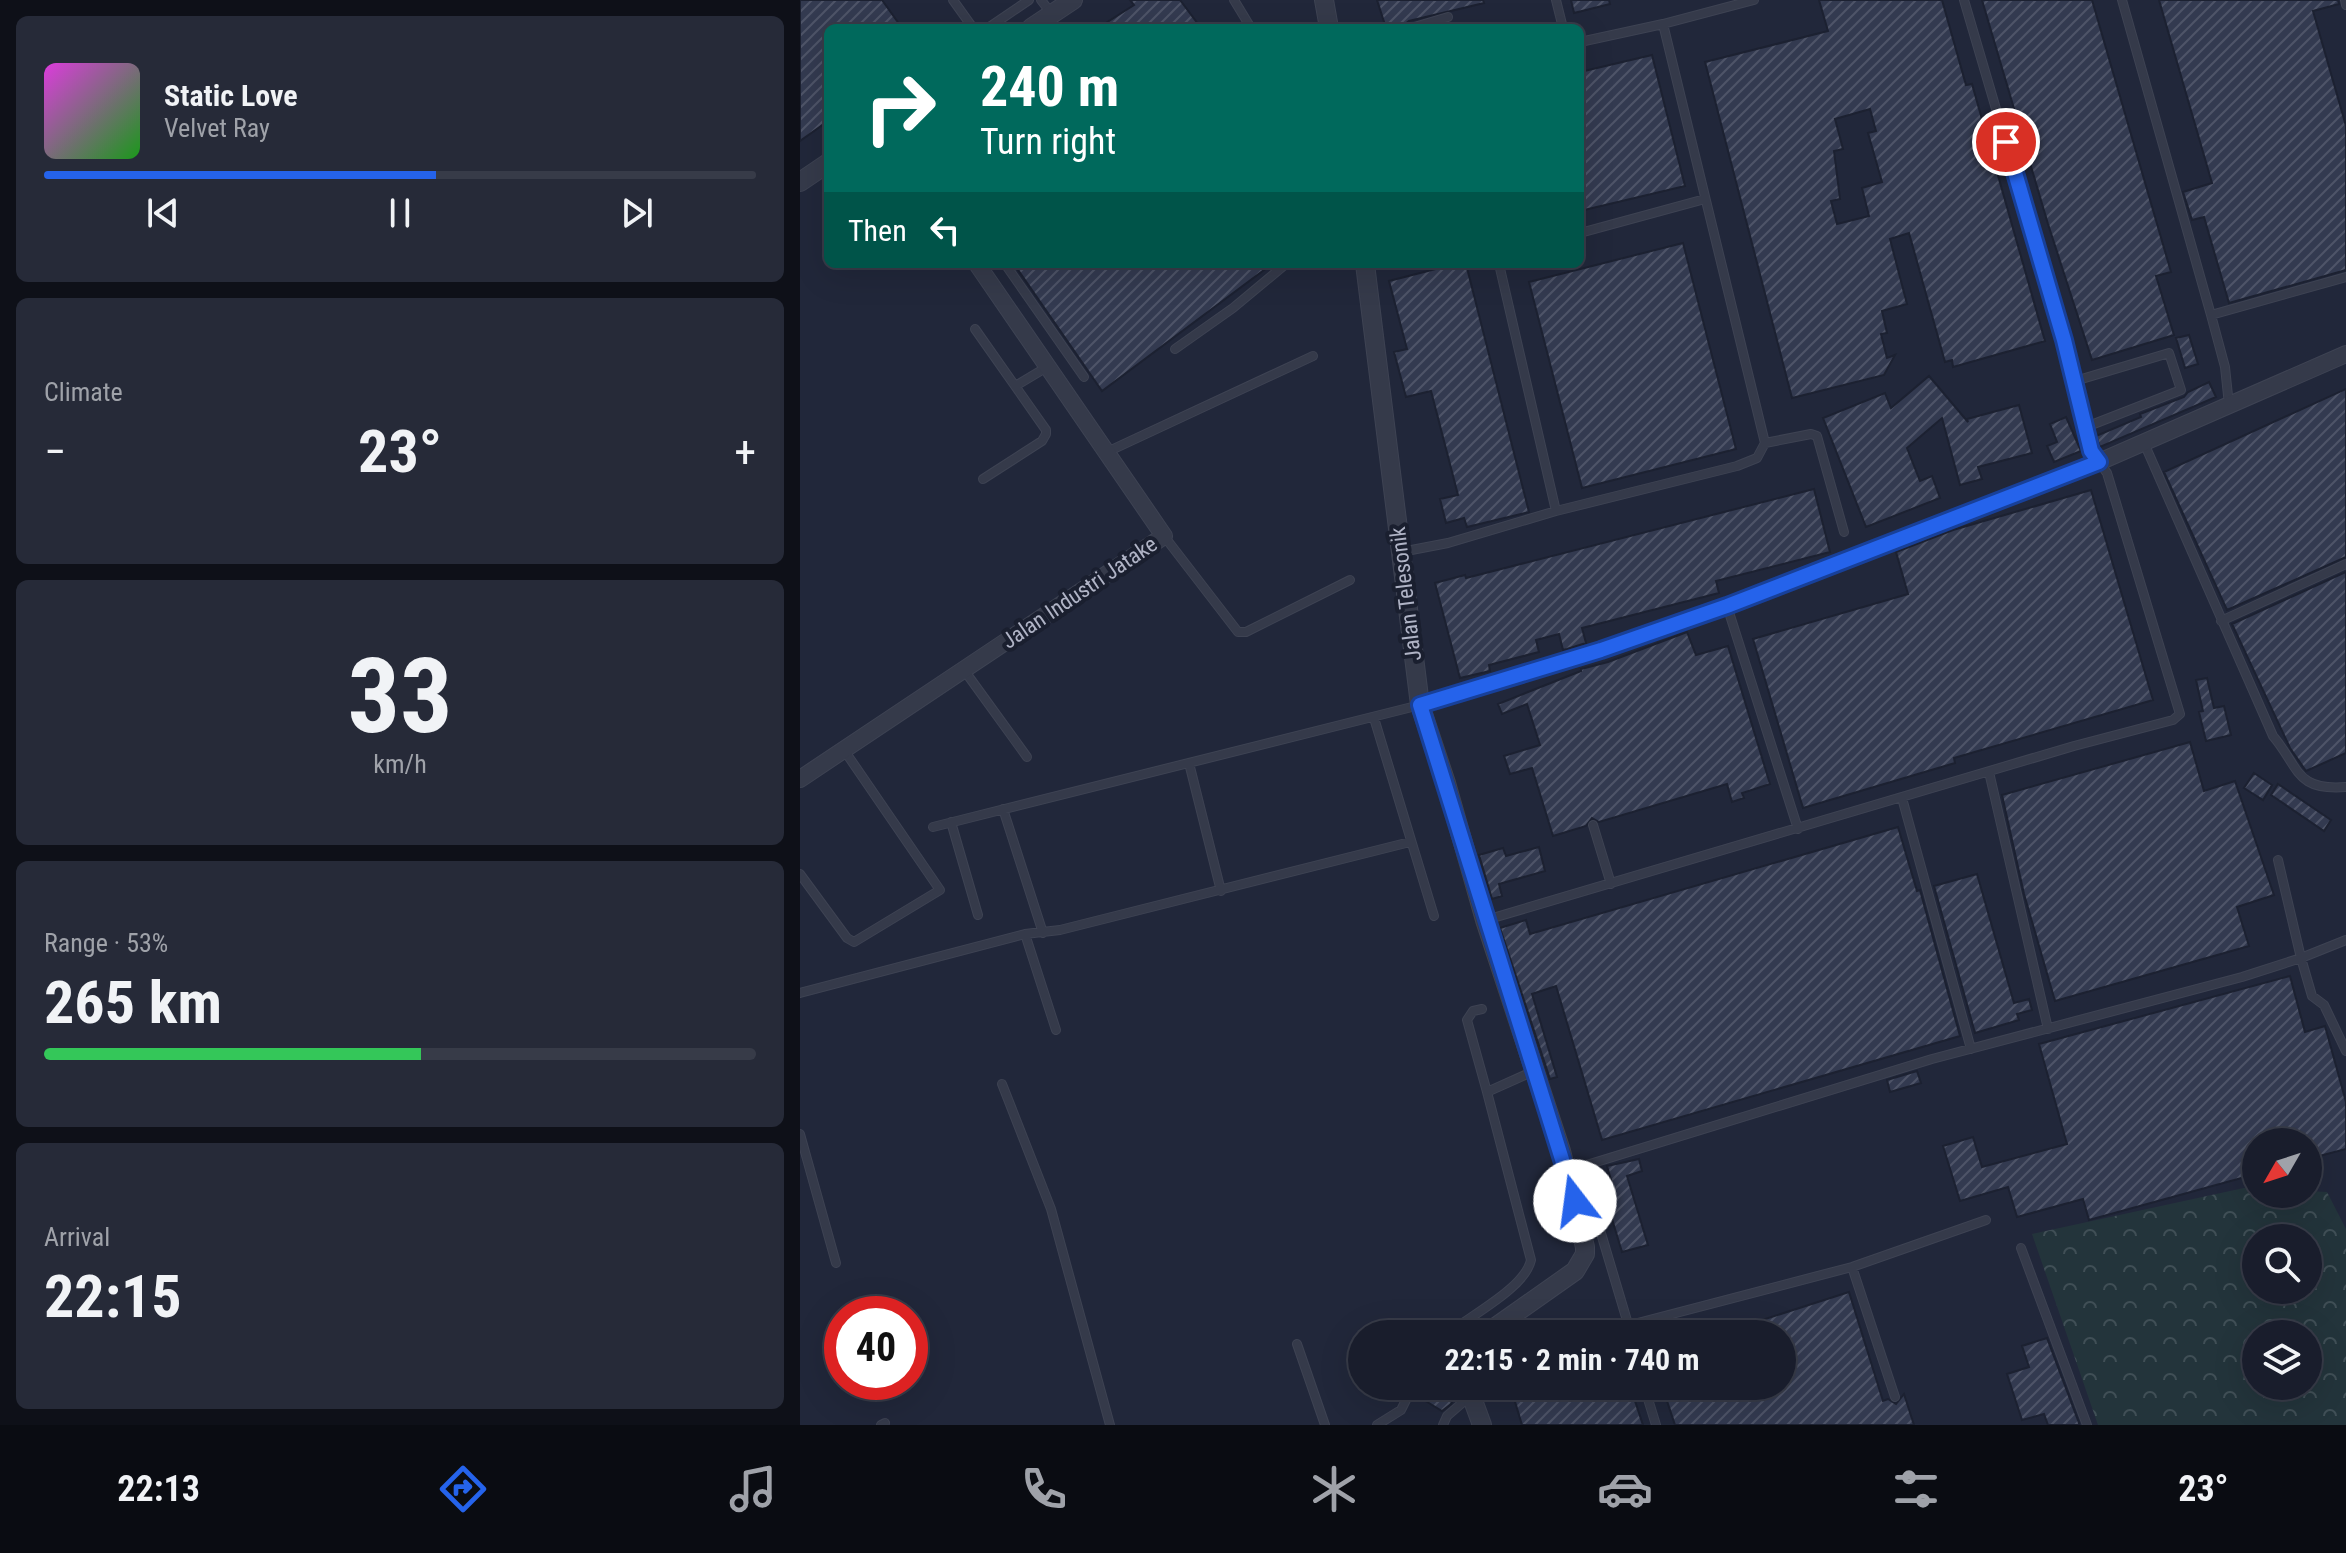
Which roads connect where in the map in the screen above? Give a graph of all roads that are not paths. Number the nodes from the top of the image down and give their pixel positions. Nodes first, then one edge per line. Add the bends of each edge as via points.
1 (953, 0) edge
2 (1029, 0) edge
3 (1073, 0) edge
4 (1234, 0) edge
5 (1324, 0) edge
6 (1556, 0) edge
7 (1754, 0) edge
8 (1964, 0) edge
9 (2122, 0) edge
10 (1046, 7) edge
11 (1448, 17) dead end
12 (970, 24) edge
13 (994, 24) edge
14 (1034, 24) edge
15 (1249, 24) edge
16 (1328, 24) edge
17 (1424, 24) edge
18 (1562, 24) edge
19 (1663, 24) junction
20 (1584, 41) edge
21 (824, 166) edge
22 (800, 182) edge
23 (1705, 199) junction
24 (1584, 232) edge
25 (980, 268) edge
26 (1008, 268) edge
27 (1281, 268) edge
28 (1366, 268) edge
29 (1500, 268) edge
30 (2346, 277) edge
31 (2211, 315) junction
32 (975, 329) dead end
33 (1175, 349) dead end
34 (2346, 354) edge
35 (1313, 356) dead end
36 (1048, 367) junction
37 (1084, 377) dead end
38 (2075, 381) junction
39 (1017, 385) junction
40 (2229, 406) junction
41 (2086, 427) junction
42 (1765, 443) junction
43 (2144, 443) junction
44 (1107, 452) junction
45 (2099, 462) junction
46 (983, 479) dead end
47 (1556, 511) junction
48 (1844, 532) dead end
49 (1164, 536) junction
50 (1401, 552) junction
51 (2346, 564) edge
52 (1350, 580) dead end
53 (1727, 606) junction
54 (2221, 621) junction
55 (964, 669) junction
56 (1420, 705) junction
57 (1374, 718) junction
58 (844, 750) junction
59 (1027, 757) dead end
60 (1189, 763) junction
61 (1989, 772) junction
62 (800, 779) edge
63 (2346, 787) edge
64 (1902, 798) junction
65 (1003, 809) junction
66 (951, 822) junction
67 (1593, 825) dead end
68 (933, 827) dead end
69 (1798, 829) junction
70 (1410, 842) junction
71 (2278, 860) dead end
72 (800, 874) edge
73 (1611, 884) junction
74 (1221, 891) junction
75 (978, 915) dead end
76 (1434, 916) dead end
77 (1485, 920) junction
78 (1043, 933) junction
79 (1025, 934) junction
80 (2346, 940) edge
81 (2301, 958) junction
82 (800, 993) edge
83 (1482, 1009) dead end
84 (2048, 1029) junction
85 (1056, 1030) dead end
86 (1971, 1049) junction
87 (2346, 1051) edge
88 (1534, 1071) junction
89 (1002, 1084) dead end
90 (1487, 1092) junction
91 (800, 1134) edge
92 (1574, 1168) junction
93 (1986, 1220) dead end
94 (2021, 1248) dead end
95 (836, 1263) dead end
96 (1852, 1267) junction
97 (1467, 1320) edge
98 (1506, 1320) edge
99 (1627, 1320) edge
100 (1665, 1320) edge
101 (1297, 1344) dead end
102 (1895, 1397) dead end
103 (1406, 1400) edge
104 (1462, 1400) edge
105 (1474, 1400) edge
106 (1648, 1400) edge
107 (1110, 1425) edge
108 (1325, 1425) edge
109 (1377, 1425) edge
110 (1443, 1425) edge
111 (1482, 1425) edge
112 (1656, 1425) edge
113 (2087, 1425) edge

1 - 12 lane
2 - 13 lane
3 - 10 street
4 - 15 lane
5 - 16 street
6 - 18 lane
7 - 19 lane
8 - 38 lane
9 - 31 lane
10 - 14 street
11 - 17 lane
19 - 20 lane
19 - 23 lane
21 - 22 street
23 - 24 lane
23 - 42 lane
25 - 36 street, Jalan Industri Jatake
26 - 37 lane
27 - 33 lane
28 - 50 street, Jalan Telesonik
29 - 47 lane
30 - 31 lane
31 - 40 lane
32 - 39 lane
34 - 40 street
35 - 44 lane
36 - 39 lane
36 - 44 street, Jalan Industri Jatake
38 - 41 lane
38 - 41 lane via 2169,353 2181,390
39 - 46 lane via 1046,434
40 - 43 street
41 - 45 lane
42 - 47 lane via 1757,458 1737,466
42 - 48 lane via 1817,436
43 - 45 street
43 - 54 lane
44 - 49 street, Jalan Industri Jatake
45 - 53 street
45 - 61 lane via 2107,473 2180,714
47 - 50 lane
49 - 52 lane via 1238,632
49 - 55 street, Jalan Industri Jatake
50 - 56 street, Jalan Telesonik
51 - 54 lane
53 - 56 street
53 - 69 lane
54 - 63 lane via 2273,736 2300,777 2324,789
55 - 58 street, Jalan Industri Jatake
55 - 59 lane
56 - 57 lane
56 - 77 street, Jalan Telesonik
57 - 60 lane
57 - 70 lane
58 - 62 street, Jalan Industri Jatake
58 - 72 lane via 940,890 854,942
60 - 65 lane
60 - 74 lane
61 - 64 lane
61 - 84 lane
64 - 69 lane
64 - 86 lane
65 - 66 lane
65 - 78 lane
66 - 68 lane
66 - 75 lane
67 - 73 lane
69 - 73 lane
70 - 74 lane
70 - 76 lane
71 - 81 lane
73 - 77 lane
74 - 78 lane
77 - 88 street, Jalan Telesonik
78 - 79 lane
79 - 82 lane
79 - 85 lane
80 - 81 lane
81 - 84 lane
81 - 87 lane via 2312,996 2324,1005
83 - 90 lane via 1467,1020
84 - 86 lane
86 - 92 lane
88 - 90 lane
88 - 92 street, Jalan Telesonik
89 - 107 lane via 1051,1209
90 - 97 lane via 1531,1260 1520,1281
91 - 95 lane
92 - 98 street, Jalan Telesonik via 1585,1254 1575,1271
92 - 99 lane
93 - 96 lane
94 - 113 lane
96 - 100 lane
96 - 102 lane
101 - 108 lane
103 - 109 lane via 1401,1410
104 - 110 lane
105 - 111 street
106 - 112 lane

